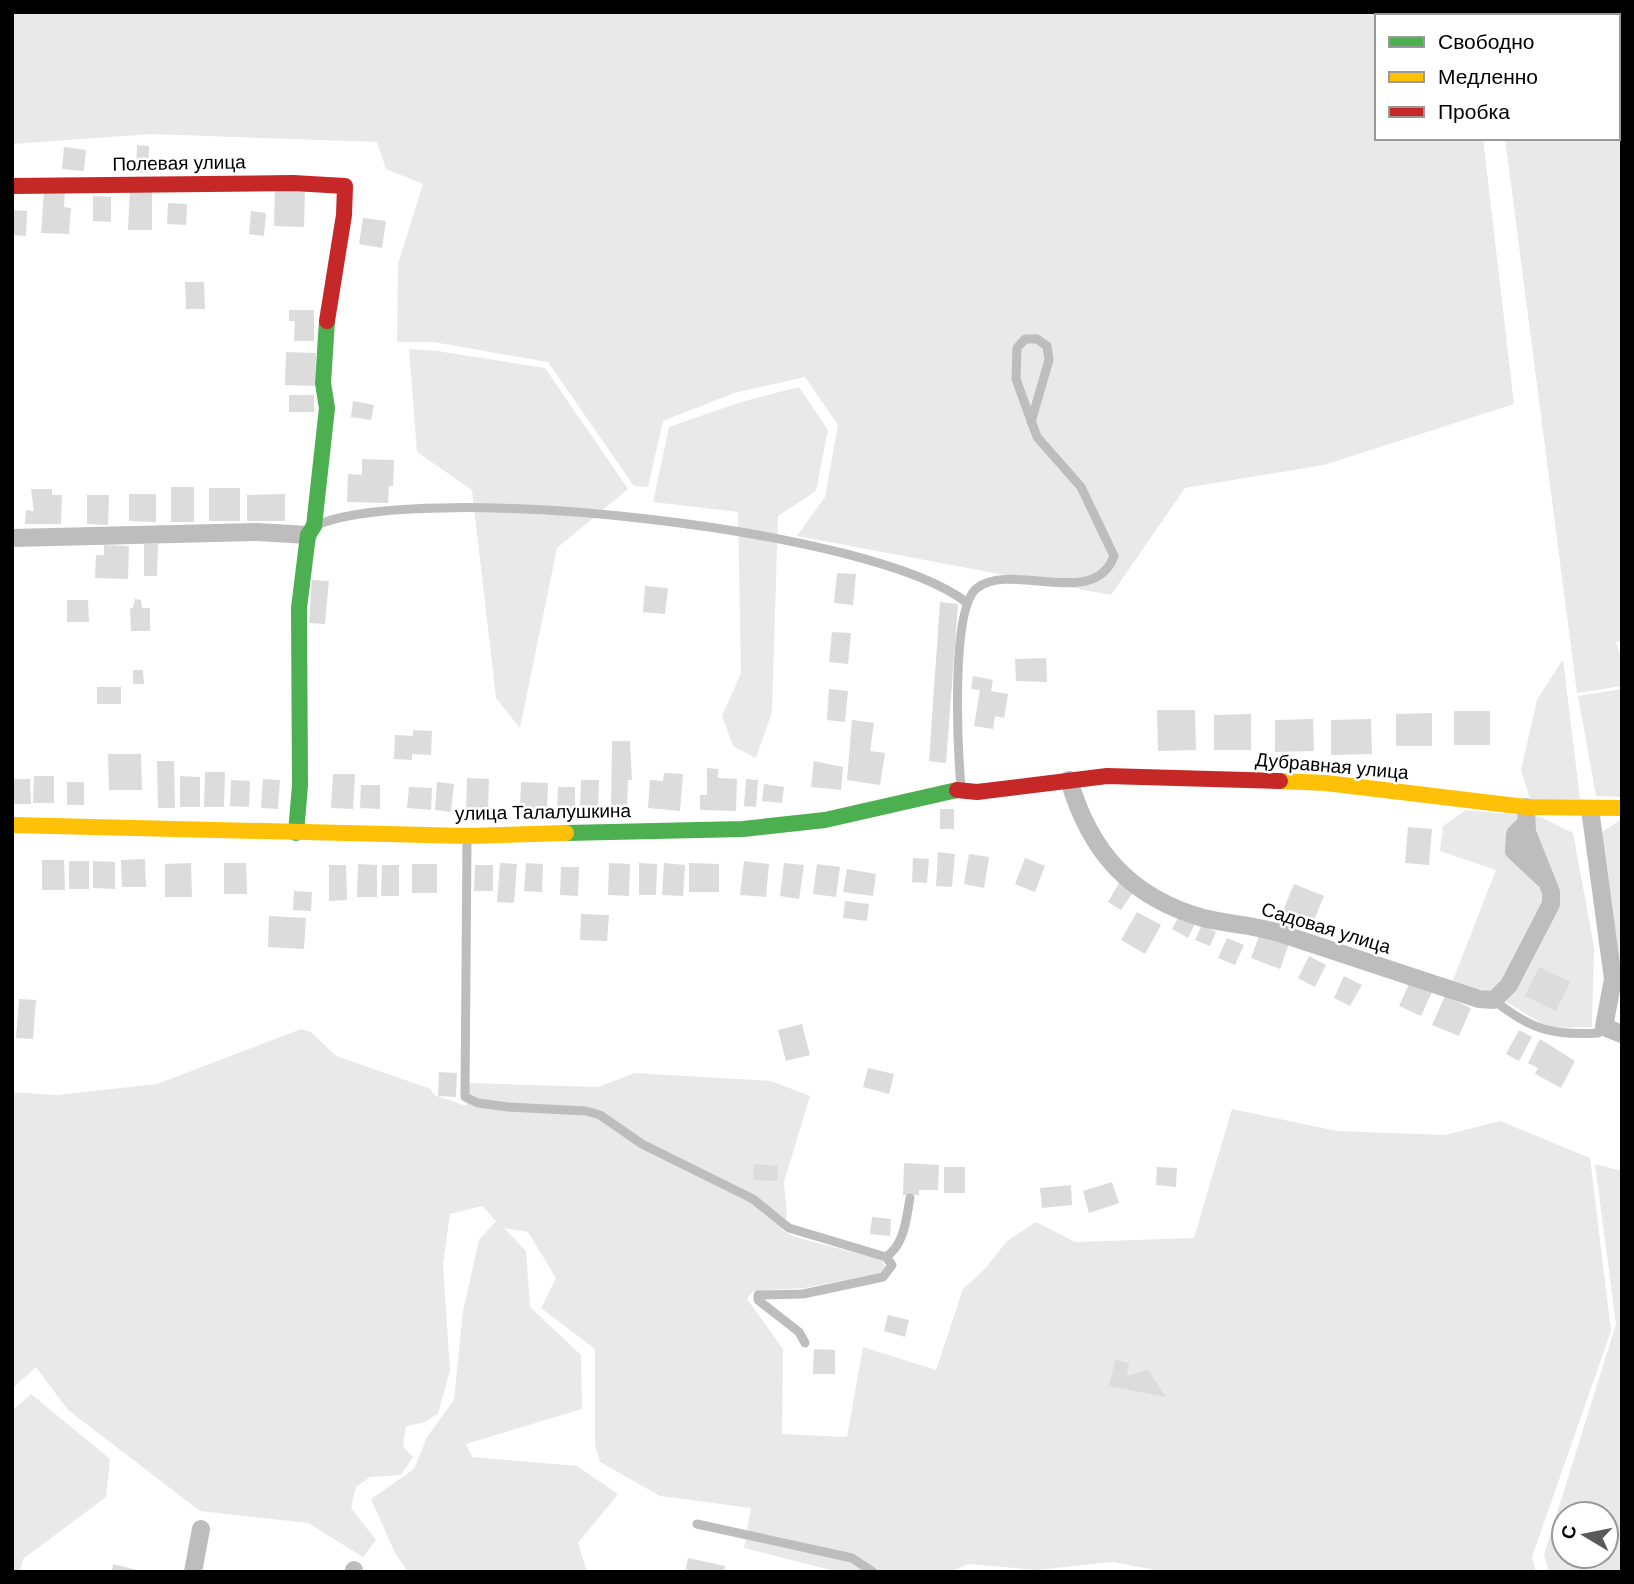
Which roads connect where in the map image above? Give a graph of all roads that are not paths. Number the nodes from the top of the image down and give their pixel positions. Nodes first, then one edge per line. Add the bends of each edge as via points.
1 (12, 186) edge
2 (1031, 422) junction
3 (311, 531) junction
4 (12, 538) edge
5 (967, 603) junction
6 (1069, 780) junction
7 (962, 789) junction
8 (1622, 808) edge
9 (1590, 809) junction
10 (1526, 815) junction
11 (12, 825) edge
12 (296, 833) junction
13 (467, 836) junction
14 (1494, 1000) junction
15 (1604, 1027) junction
16 (1622, 1034) edge
17 (909, 1198) dead end
18 (886, 1257) junction
19 (805, 1343) dead end
20 (697, 1524) dead end
21 (201, 1529) dead end
22 (192, 1572) edge
23 (873, 1572) edge

1 - 3 street, Полевая улица via 345,186 328,299 323,383 327,408
2 - 2 lane via 1016,379 1017,348 1025,339 1037,339 1047,346 1049,360
2 - 5 lane via 1037,438 1081,487 1113,550 1110,565 1090,579 1060,584 991,581 976,589
3 - 4 street
3 - 5 lane via 333,519 448,509 639,517 828,550 909,573
3 - 12 street via 299,608
5 - 7 lane via 956,730
6 - 7 street, улица Талалушкина via 977,792
6 - 10 street, Дубравная улица via 1150,776 1326,783
6 - 14 street, Садовая улица via 1078,812 1117,872 1153,899 1202,918 1272,931
7 - 13 street, улица Талалушкина via 825,820 743,828
8 - 9 street, Дубравная улица
9 - 10 street, Дубравная улица
9 - 15 street via 1613,979
10 - 14 street via 1527,832 1551,892 1551,904 1509,985
11 - 12 street, улица Талалушкина
12 - 13 street, улица Талалушкина
13 - 18 lane via 464,1097 508,1107 600,1115 642,1144 741,1192 796,1231
14 - 15 lane, Садовая улица via 1514,1017 1542,1030 1564,1035 1598,1033
15 - 16 street
17 - 18 lane via 905,1231
18 - 19 lane via 892,1265 883,1277 803,1294 758,1295
20 - 23 lane via 852,1558
21 - 22 street

